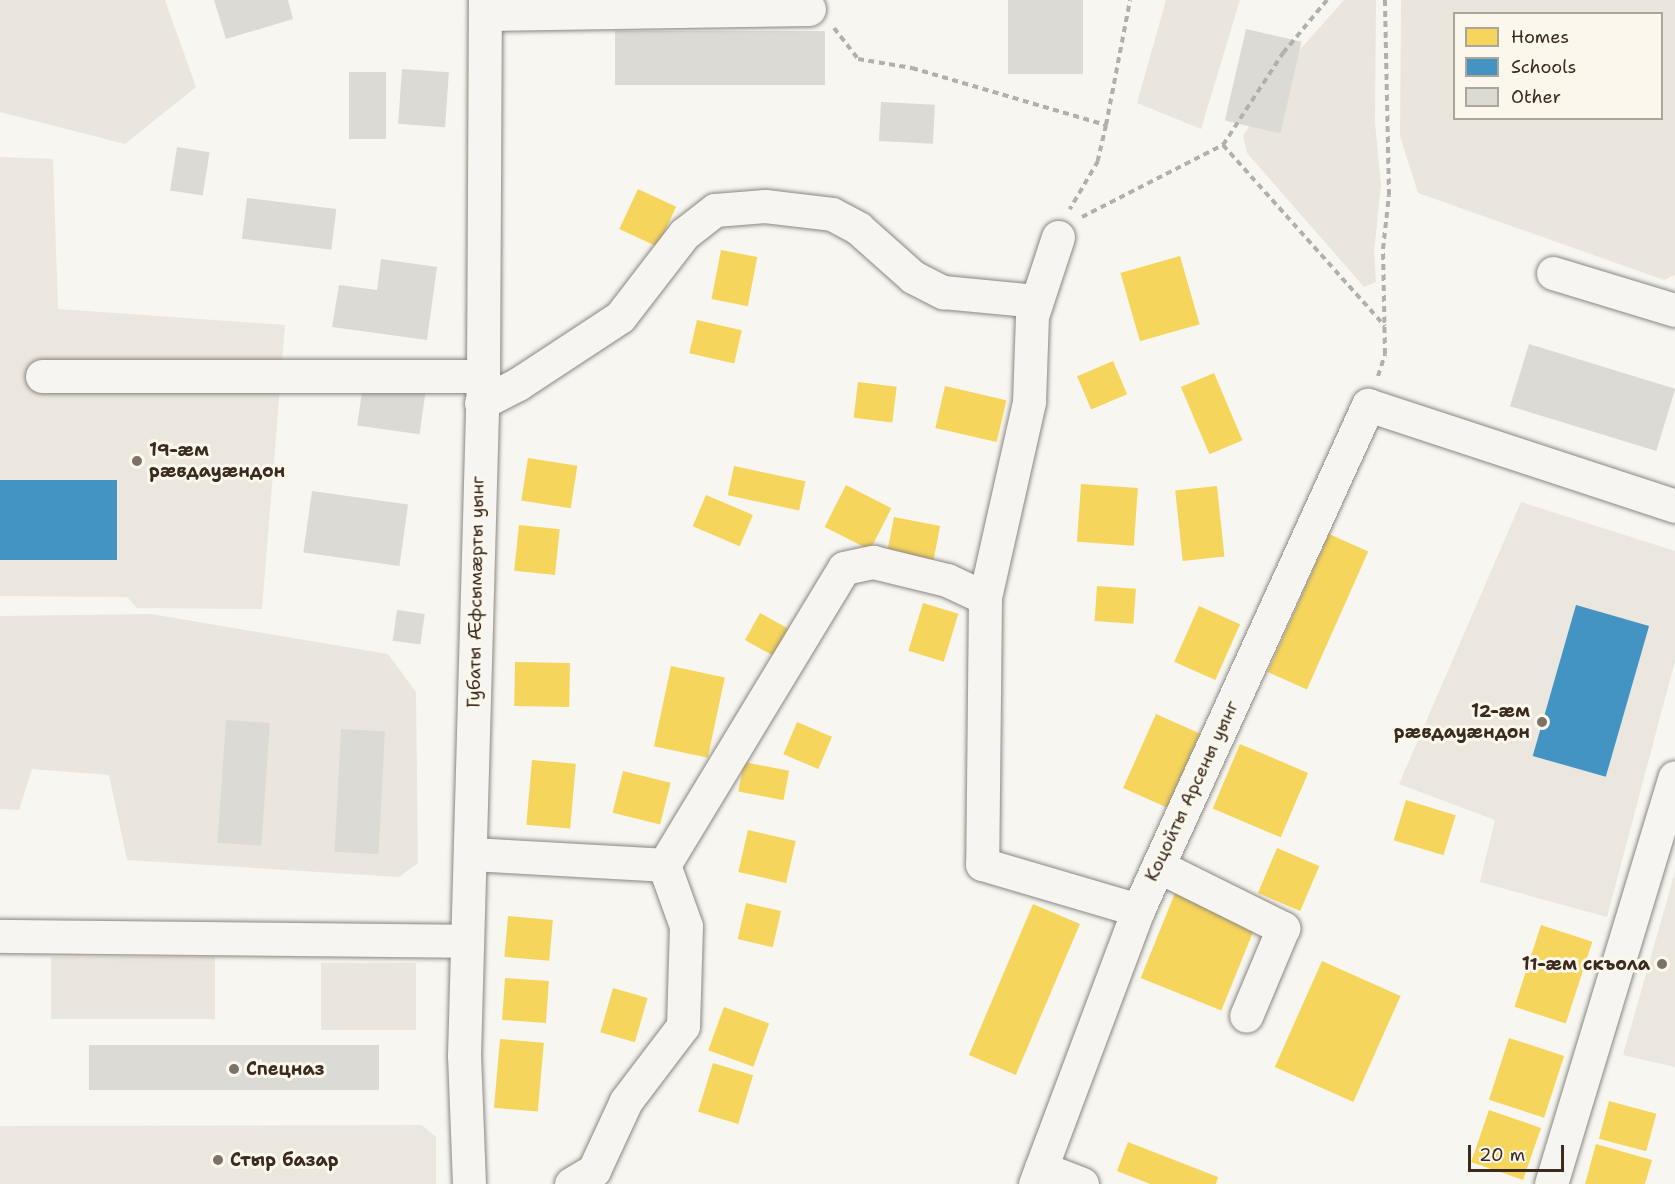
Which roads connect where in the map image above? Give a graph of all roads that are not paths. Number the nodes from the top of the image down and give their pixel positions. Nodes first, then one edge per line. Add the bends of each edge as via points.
1 (809, 9) road end
2 (484, 13) edge
3 (1058, 237) road end
4 (1553, 273) dead end
5 (1036, 301) junction
6 (1675, 310) edge
7 (42, 376) dead end
8 (482, 390) junction
9 (1675, 506) edge
10 (985, 598) junction
11 (1675, 777) edge
12 (470, 854) junction
13 (1663, 862) edge
14 (664, 865) junction
15 (1158, 866) junction
16 (1138, 910) junction
17 (0, 936) edge
18 (467, 941) junction
19 (1246, 1016) dead end
20 (1038, 1176) edge
21 (469, 1184) edge
22 (571, 1184) edge
23 (1082, 1184) edge
24 (1551, 1184) edge

1 - 2 street
2 - 8 street, Губаты Æфсымæрты уынг
3 - 5 street
4 - 6 street
5 - 8 street via 943,292 912,278 858,228 832,214 765,206 715,210 684,234 620,318 518,384
5 - 10 street via 1029,402
7 - 8 street
8 - 12 street, Губаты Æфсымæрты уынг
9 - 15 street, Коцойты Арсены уынг via 1368,405
10 - 14 street via 947,580 873,562 844,568
10 - 16 street via 982,864
11 - 13 street
12 - 14 street
12 - 18 street, Губаты Æфсымæрты уынг
13 - 24 street
14 - 22 street via 686,926 683,1026 626,1101 594,1170
15 - 16 street, Коцойты Арсены уынг
15 - 19 street via 1283,928
16 - 20 street, Коцойты Арсены уынг
17 - 18 street
18 - 21 street, Губаты Æфсымæрты уынг via 464,1056
20 - 23 street

